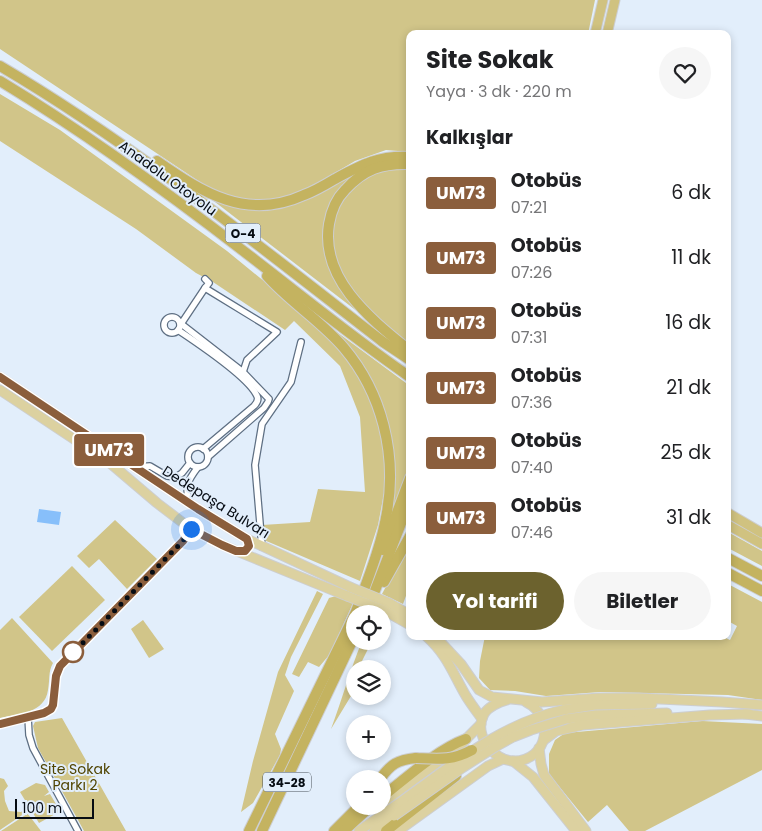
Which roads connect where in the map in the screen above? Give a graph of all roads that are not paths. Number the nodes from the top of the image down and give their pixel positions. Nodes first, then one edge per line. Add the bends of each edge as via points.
1 (603, 0) edge
2 (615, 0) edge
3 (596, 30) edge
4 (608, 30) edge
5 (0, 66) edge
6 (0, 81) edge
7 (72, 111) junction
8 (406, 157) edge
9 (406, 164) edge
10 (246, 252) junction
11 (205, 279) dead end
12 (206, 288) junction
13 (180, 326) junction
14 (301, 342) dead end
15 (406, 348) edge
16 (406, 357) edge
17 (243, 372) junction
18 (406, 374) edge
19 (0, 378) edge
20 (0, 390) edge
21 (265, 393) junction
22 (258, 399) junction
23 (267, 404) junction
24 (203, 449) junction
25 (208, 457) junction
26 (190, 463) junction
27 (136, 467) junction
28 (198, 467) junction
29 (157, 482) junction
30 (406, 489) edge
31 (150, 497) junction
32 (192, 505) junction
33 (406, 511) edge
34 (731, 515) edge
35 (731, 527) edge
36 (191, 529) junction
37 (762, 533) edge
38 (247, 539) junction
39 (406, 543) edge
40 (762, 544) edge
41 (262, 547) junction
42 (236, 551) junction
43 (731, 560) edge
44 (731, 575) edge
45 (762, 576) edge
46 (762, 591) edge
47 (349, 592) junction
48 (358, 605) edge
49 (360, 605) edge
50 (370, 605) edge
51 (372, 605) edge
52 (382, 605) edge
53 (391, 608) edge
54 (391, 610) edge
55 (406, 614) edge
56 (406, 622) edge
57 (346, 634) edge
58 (430, 640) edge
59 (439, 640) edge
60 (348, 650) edge
61 (519, 700) junction
62 (722, 702) junction
63 (761, 705) edge
64 (749, 714) junction
65 (564, 715) junction
66 (762, 716) edge
67 (28, 717) junction
68 (482, 722) junction
69 (0, 724) edge
70 (466, 739) junction
71 (541, 744) junction
72 (476, 753) junction
73 (503, 759) junction
74 (513, 761) junction
75 (386, 770) edge
76 (391, 789) edge
77 (264, 803) junction
78 (391, 812) edge
79 (391, 814) edge
80 (350, 815) edge
81 (361, 815) edge
82 (390, 815) edge
83 (391, 815) edge
84 (391, 815) edge
85 (264, 830) edge
86 (78, 831) edge
87 (243, 831) edge
88 (249, 831) edge
89 (334, 831) edge
90 (344, 831) edge
91 (358, 831) edge
92 (374, 831) edge
93 (386, 831) edge
94 (576, 831) edge
95 (586, 831) edge

1 - 3 highway
2 - 4 highway
5 - 7 highway, Anadolu Otoyolu / O-4
6 - 10 highway, Anadolu Otoyolu / O-4 via 107,150
7 - 8 highway via 134,145 203,190 223,200 254,206 304,196 368,162
7 - 16 highway, Anadolu Otoyolu / O-4 via 172,180
9 - 15 highway via 379,166 358,177 336,202 328,238 335,270 347,291 370,317
10 - 18 highway, Anadolu Otoyolu / O-4
10 - 48 highway via 272,281 344,348 370,388 381,416 389,458 389,500
11 - 12 street via 209,283
12 - 13 street
12 - 17 street via 277,332 247,360
13 - 17 street
13 - 22 street via 245,381
14 - 41 street via 291,382 262,424 255,465
17 - 21 street
19 - 27 main road, Dedepaşa Bulvarı
20 - 31 main road, Dedepaşa Bulvarı via 110,463
21 - 22 street
21 - 23 street via 269,398
22 - 23 street via 261,404
22 - 24 street via 248,412
23 - 25 street
24 - 25 street
24 - 26 street via 190,451
25 - 28 street via 204,465
26 - 27 street via 176,477 167,476 150,466
26 - 28 street
27 - 29 main road, Dedepaşa Bulvarı
28 - 32 street via 186,484
29 - 31 main road via 149,485
29 - 32 main road, Dedepaşa Bulvarı
30 - 49 highway
31 - 36 main road, Dedepaşa Bulvarı
32 - 38 main road, Dedepaşa Bulvarı
33 - 50 highway
34 - 37 highway
35 - 40 highway
36 - 42 main road, Dedepaşa Bulvarı
36 - 67 street via 183,541 60,666 51,709
38 - 41 main road, Dedepaşa Bulvarı
38 - 42 main road via 248,549
39 - 51 highway
41 - 47 main road, Dedepaşa Bulvarı
42 - 47 main road, Dedepaşa Bulvarı
43 - 45 highway
44 - 46 highway
47 - 52 main road, bridge
53 - 55 main road
54 - 56 main road
57 - 77 highway, 34-28
58 - 68 main road via 448,660
59 - 61 main road via 479,690 492,697
60 - 85 highway, 34-28
61 - 62 main road via 554,702 616,697
61 - 68 main road via 492,706 484,714
61 - 71 main road via 532,705 544,720
62 - 63 main road
62 - 65 main road via 596,706
64 - 65 main road
64 - 66 main road
64 - 71 main road via 583,725 556,731
65 - 72 main road, bridge via 546,714 523,722 491,738
67 - 69 street
67 - 86 street via 33,748
68 - 70 main road
68 - 73 main road via 482,735 489,748
70 - 76 highway via 455,743
70 - 78 main road via 400,790
71 - 74 main road via 532,755
71 - 95 main road via 540,764 544,775
72 - 75 highway, bridge via 447,759 402,760
72 - 79 main road, bridge
72 - 83 highway, bridge via 428,799
73 - 74 main road
73 - 84 main road
74 - 94 main road via 533,777
77 - 87 highway
77 - 88 highway, 34-28
80 - 89 highway
81 - 90 highway
82 - 91 main road
82 - 92 main road
82 - 93 highway

